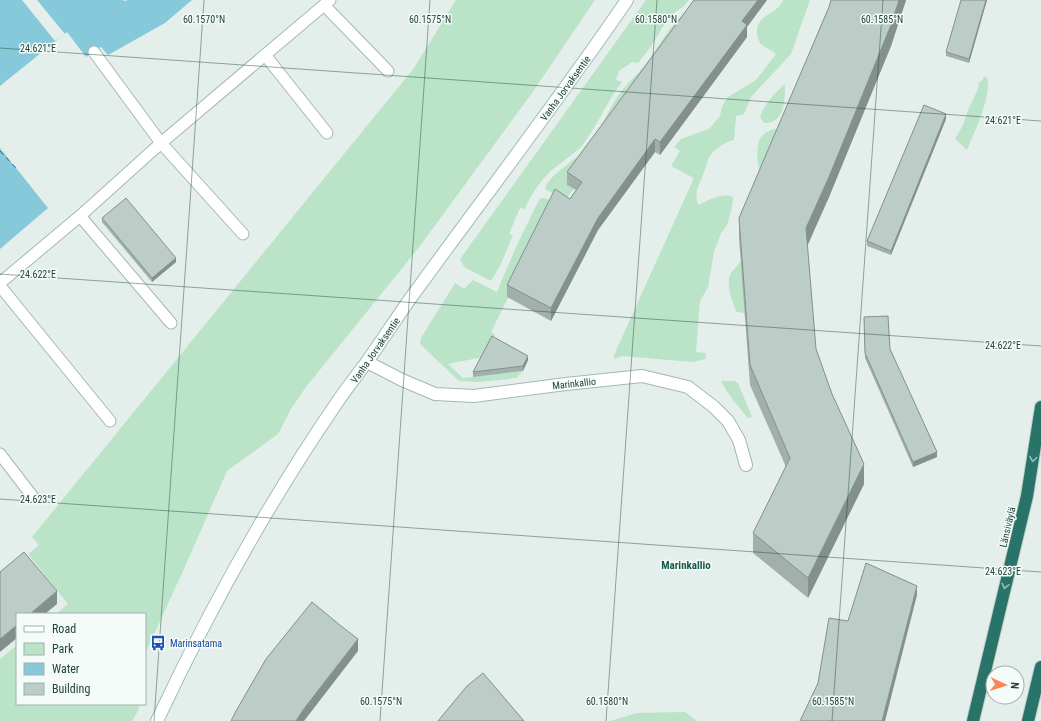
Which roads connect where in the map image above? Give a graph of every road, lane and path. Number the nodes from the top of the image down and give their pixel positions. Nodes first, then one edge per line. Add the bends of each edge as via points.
1 (627, 0) edge
2 (327, 2) edge
3 (94, 52) dead end
4 (265, 55) junction
5 (388, 71) dead end
6 (327, 133) dead end
7 (161, 143) junction
8 (80, 216) junction
9 (243, 234) dead end
10 (0, 282) edge
11 (0, 286) edge
12 (171, 323) dead end
13 (367, 362) junction
14 (1041, 407) edge
15 (110, 421) dead end
16 (0, 454) edge
17 (746, 465) dead end
18 (34, 497) dead end
19 (1041, 667) edge
20 (157, 721) edge
21 (973, 721) edge
22 (1028, 721) edge

1 - 13 main road, Vanha Jorvaksentie
2 - 4 lane
2 - 5 lane
3 - 7 lane
4 - 6 lane
4 - 7 lane
7 - 8 lane
7 - 9 lane
8 - 10 lane
8 - 12 lane
11 - 15 lane
13 - 17 main road, Marinkallio via 435,394 474,396 642,376 688,387 728,421 739,440
13 - 20 main road, Vanha Jorvaksentie via 338,400 259,524 190,650
14 -> 21 highway, Länsiväylä via 1026,496
16 - 18 lane
19 - 22 highway

